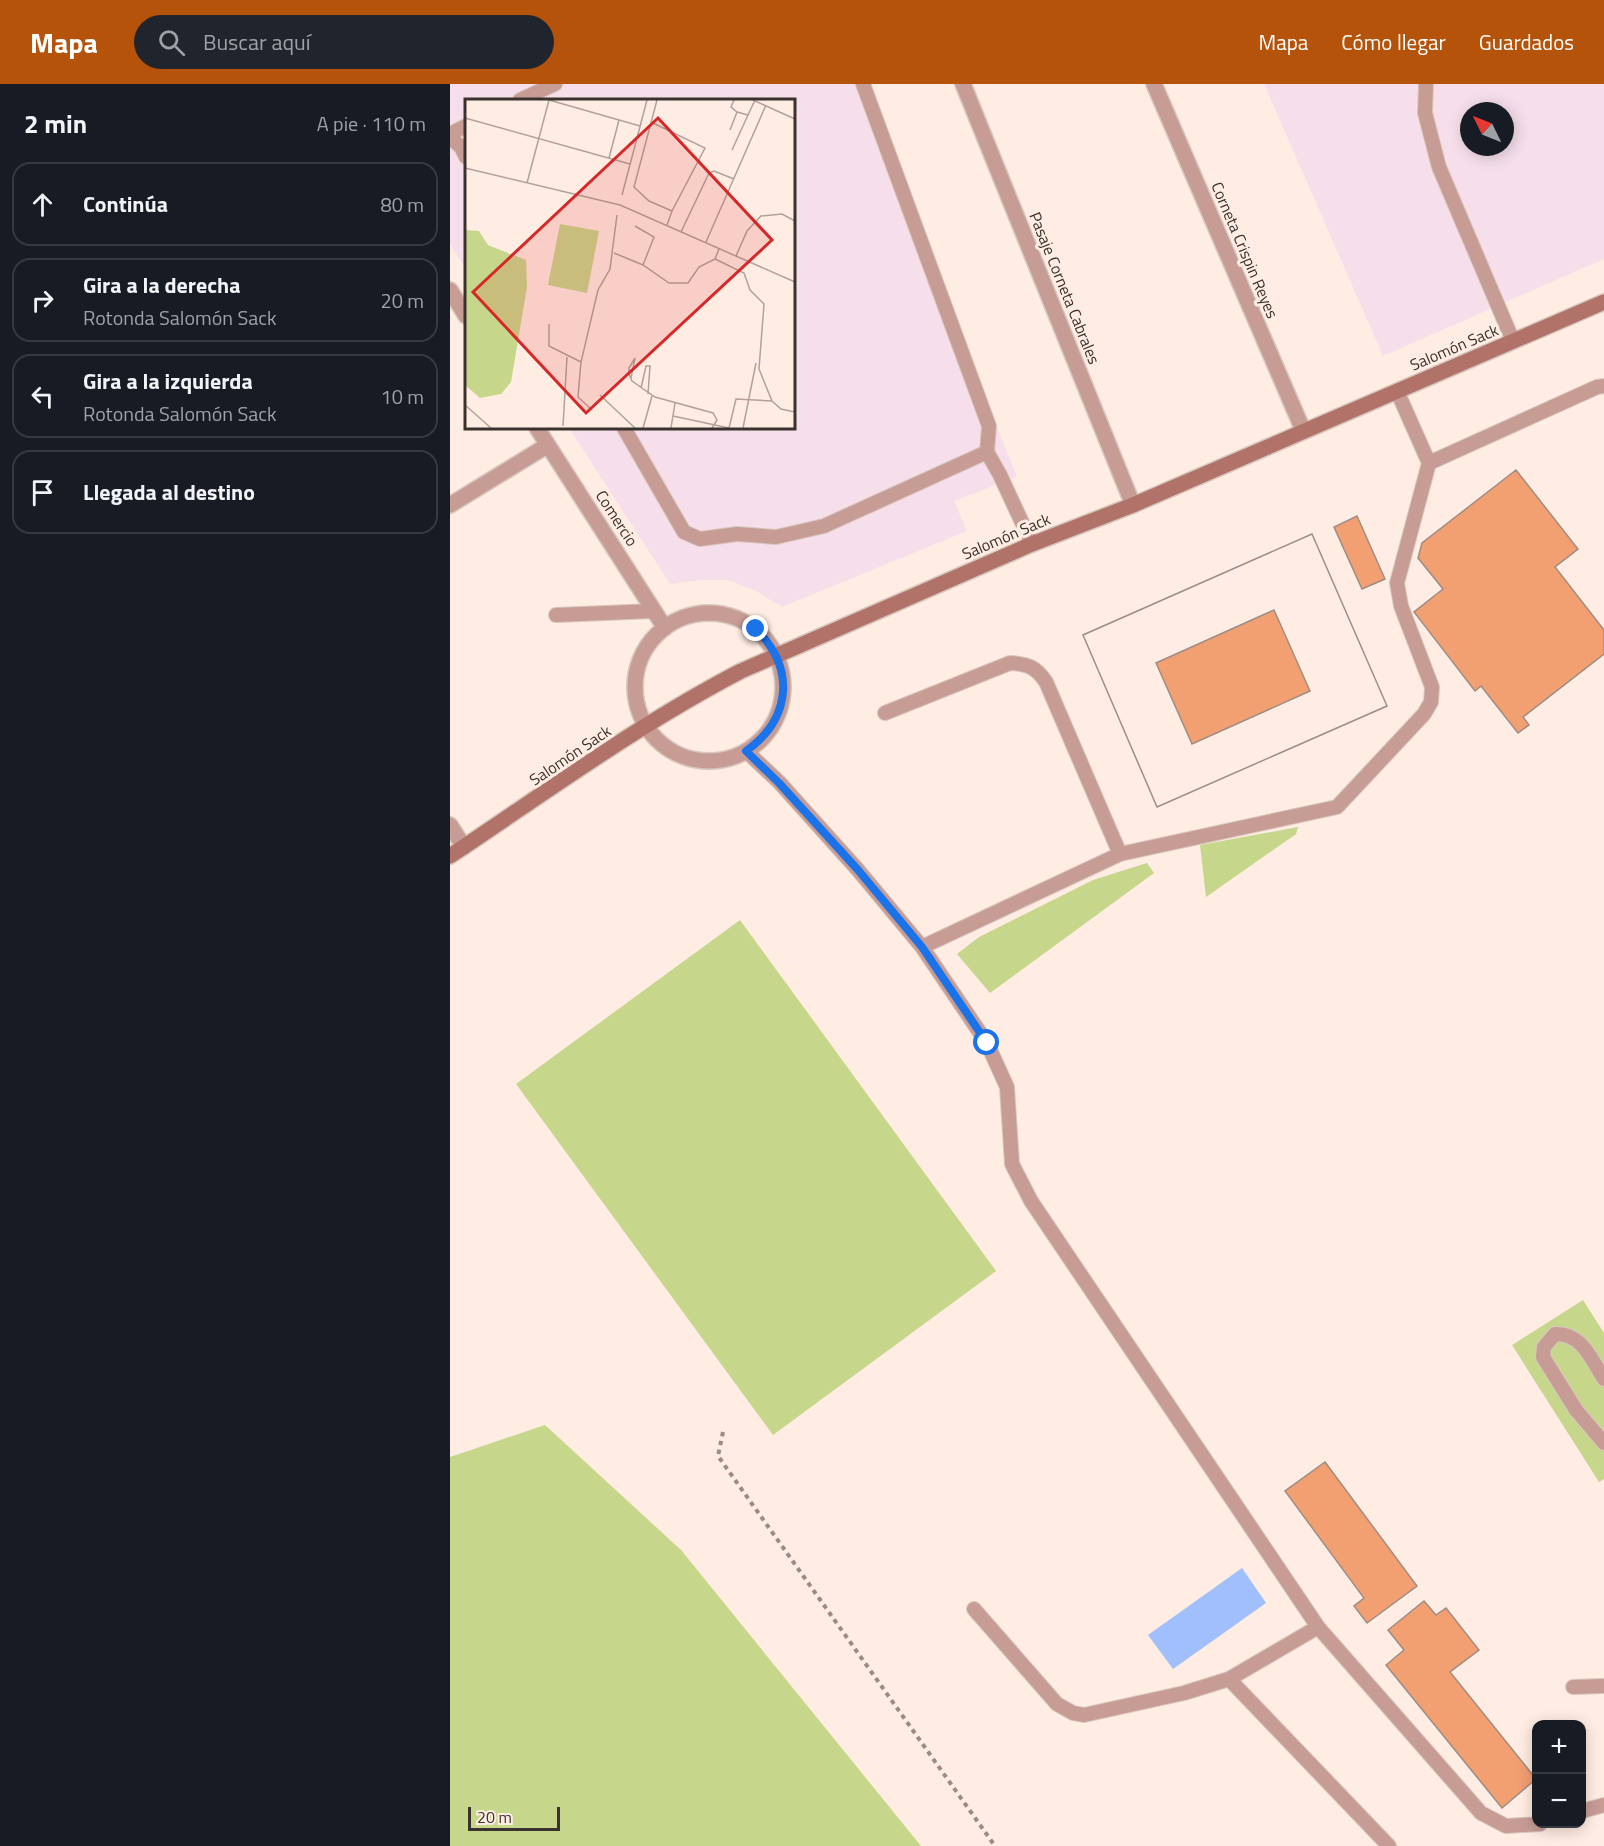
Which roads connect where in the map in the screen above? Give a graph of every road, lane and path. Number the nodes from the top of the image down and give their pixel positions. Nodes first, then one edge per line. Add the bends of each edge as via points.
1 (555, 84) edge
2 (863, 84) edge
3 (963, 84) edge
4 (1154, 84) edge
5 (1426, 84) edge
6 (522, 99) edge
7 (465, 127) edge
8 (450, 135) edge
9 (465, 155) edge
10 (450, 290) edge
11 (1604, 302) edge
12 (465, 314) edge
13 (1513, 341) junction
14 (1604, 386) edge
15 (1397, 391) junction
16 (538, 429) edge
17 (625, 429) edge
18 (1303, 430) junction
19 (548, 445) junction
20 (987, 452) junction
21 (1429, 464) junction
22 (450, 505) edge
23 (1133, 505) junction
24 (1032, 544) junction
25 (654, 611) junction
26 (556, 615) dead end
27 (665, 628) junction
28 (776, 655) junction
29 (885, 713) dead end
30 (646, 725) junction
31 (746, 751) junction
32 (450, 825) edge
33 (464, 847) junction
34 (1120, 854) junction
35 (450, 856) edge
36 (922, 947) junction
37 (1604, 1379) edge
38 (723, 1432) dead end
39 (1604, 1443) edge
40 (974, 1609) dead end
41 (1318, 1627) junction
42 (1229, 1679) junction
43 (1604, 1686) edge
44 (1573, 1688) dead end
45 (1604, 1804) edge
46 (1586, 1809) edge
47 (1532, 1824) edge
48 (995, 1846) edge
49 (1389, 1846) edge

1 - 6 lane
2 - 20 lane via 989,426
3 - 23 street, Pasaje Corneta Cabrales
4 - 18 street, Corneta Crispin Reyes
5 - 13 lane via 1425,113 1439,167
7 - 8 lane
8 - 9 lane
10 - 12 street
11 - 13 street, Salomón Sack
13 - 15 street, Salomón Sack
14 - 21 lane
15 - 18 street, Salomón Sack
15 - 21 lane
16 - 19 street, Comercio
17 - 20 lane via 684,532 700,539 737,534 776,537 824,526
18 - 23 street, Salomón Sack
19 - 22 street
19 - 25 street, Comercio
20 - 24 lane
21 - 34 lane via 1397,583 1401,606 1432,687 1431,702 1424,714 1337,807
23 - 24 street, Salomón Sack
24 - 28 street, Salomón Sack
25 - 26 lane
25 - 27 street, Comercio
27 - 28 street via 694,615 727,615 756,629
27 - 30 street via 645,652 636,681 639,712
28 - 30 street, Salomón Sack via 707,688
28 - 31 street via 783,686 777,716 764,736
29 - 34 lane via 1010,663 1029,664 1046,682
30 - 31 street via 669,749 691,758 715,761
30 - 33 street, Salomón Sack
31 - 36 lane via 850,861
32 - 33 street
33 - 35 street, Salomón Sack
34 - 36 lane
36 - 41 lane via 987,1043 1007,1087 1012,1164 1031,1201
37 - 39 lane via 1578,1339 1555,1334 1544,1347 1543,1358 1576,1410
38 - 48 path via 718,1456
40 - 42 lane via 1057,1704 1073,1713 1084,1715
41 - 42 lane
41 - 47 lane via 1481,1813 1506,1826
42 - 49 lane
43 - 44 lane
45 - 46 lane

